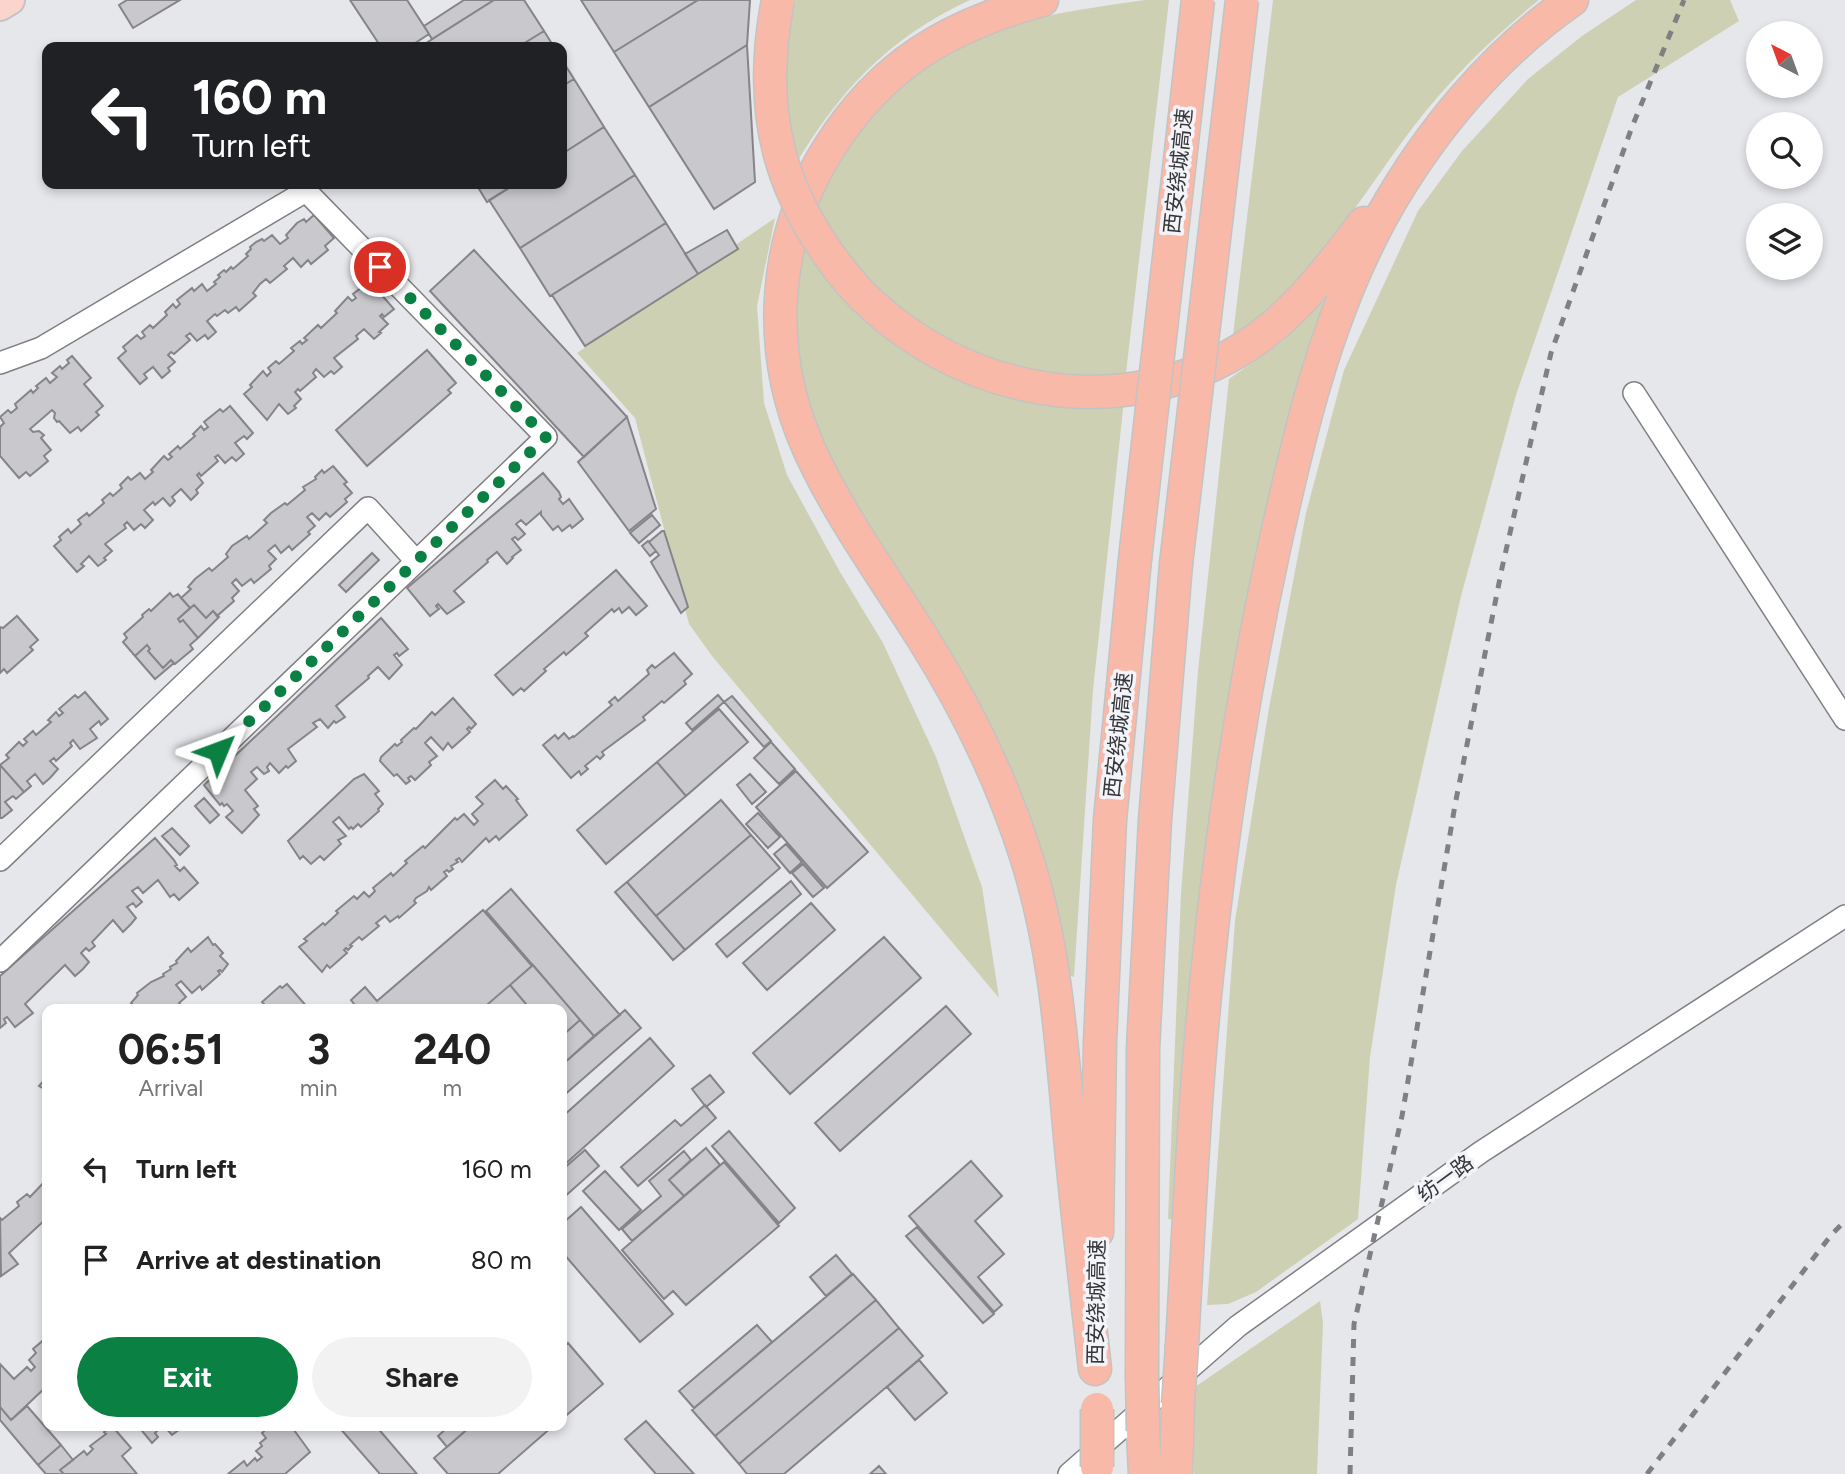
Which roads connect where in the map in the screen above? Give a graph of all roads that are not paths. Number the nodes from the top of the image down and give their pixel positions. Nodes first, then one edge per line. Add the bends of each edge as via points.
1 (10, 0) edge
2 (778, 0) edge
3 (1042, 0) edge
4 (1198, 0) edge
5 (1241, 0) edge
6 (1573, 0) edge
7 (0, 6) edge
8 (1408, 172) junction
9 (0, 363) edge
10 (1634, 393) dead end
11 (416, 561) junction
12 (1845, 719) edge
13 (0, 860) edge
14 (1845, 916) edge
15 (0, 961) edge
16 (1095, 1369) junction
17 (1088, 1472) edge
18 (1144, 1474) edge
19 (1176, 1474) edge

1 - 7 main road
2 - 8 highway, bridge via 769,63 770,105 789,186 806,219 854,287 886,318 945,357 998,379 1088,391 1130,389 1188,376 1232,355 1272,327 1317,282
3 - 16 highway via 981,19 931,43 853,113 803,198 783,268 780,330 793,408 808,446 967,715 1017,827 1036,888 1062,1032
4 - 16 highway, 西安绕城高速, bridge via 1109,834 1100,1042
5 - 18 highway, 西安绕城高速, bridge via 1176,564 1155,820 1143,1049
6 - 8 highway via 1489,71
8 - 19 highway, bridge via 1358,266 1317,373 1264,598 1224,837 1207,976
9 - 11 street via 41,348 306,191 546,437
10 - 12 street
11 - 13 street via 368,508
11 - 15 street
14 - 17 street, 纺一路 via 1481,1152 1238,1326
16 - 17 highway, 西安绕城高速, bridge via 1097,1409

